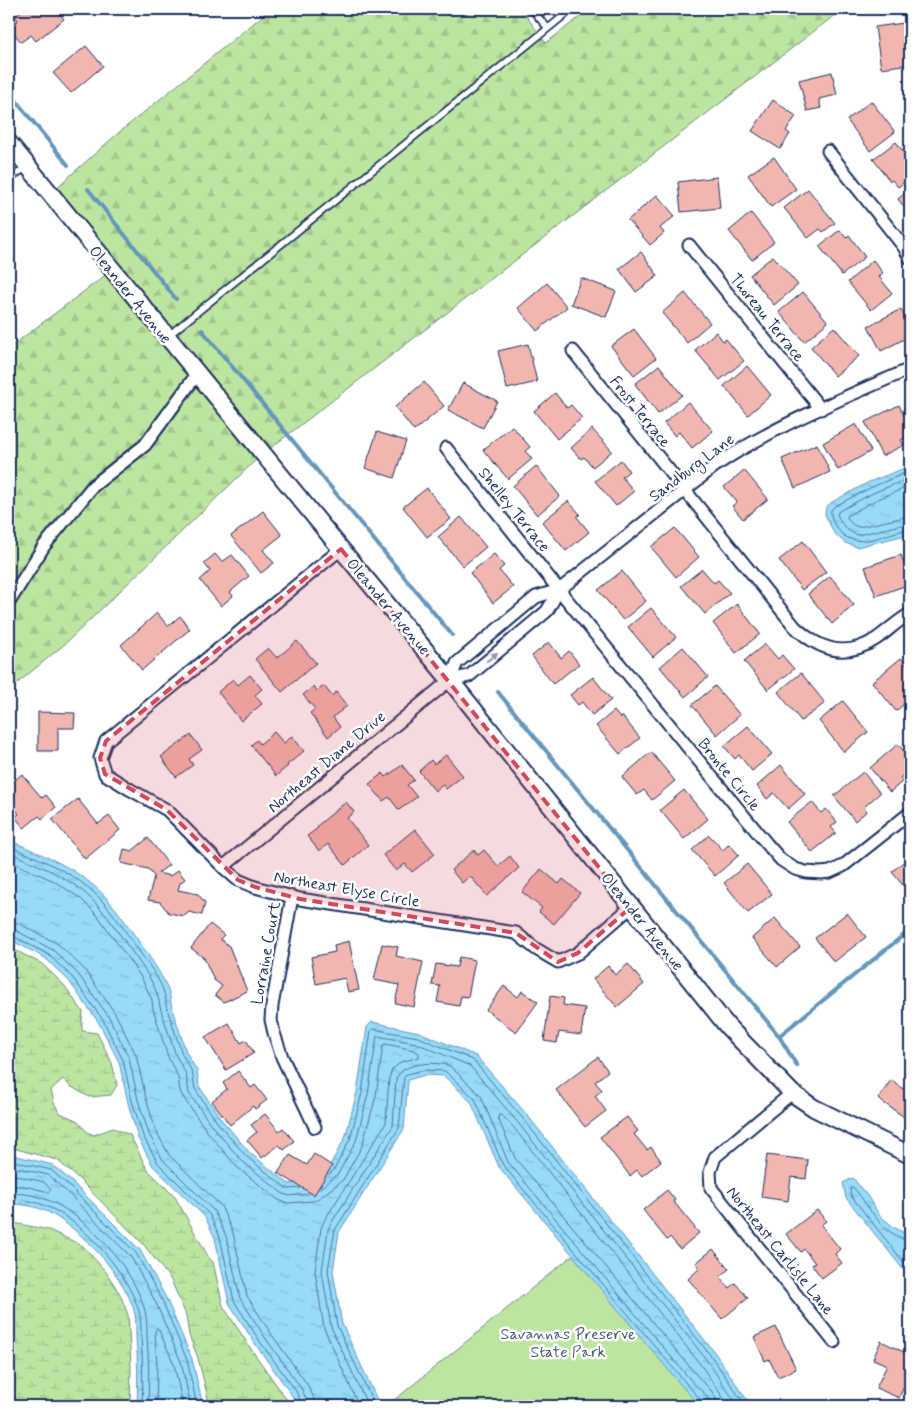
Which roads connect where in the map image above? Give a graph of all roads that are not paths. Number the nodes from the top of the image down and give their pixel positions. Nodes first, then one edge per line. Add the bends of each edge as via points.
1 (531, 9) edge
2 (572, 9) edge
3 (548, 28) junction
4 (9, 143) edge
5 (828, 151) dead end
6 (27, 166) junction
7 (9, 180) edge
8 (689, 245) dead end
9 (910, 258) edge
10 (167, 337) junction
11 (573, 351) dead end
12 (910, 369) edge
13 (197, 374) junction
14 (821, 408) junction
15 (446, 448) dead end
16 (685, 491) junction
17 (341, 549) junction
18 (559, 590) junction
19 (9, 602) edge
20 (910, 614) edge
21 (450, 680) junction
22 (910, 813) edge
23 (223, 867) junction
24 (292, 896) junction
25 (631, 907) junction
26 (792, 1093) junction
27 (315, 1127) dead end
28 (910, 1155) edge
29 (834, 1342) dead end

1 - 3 lane
2 - 3 lane
3 - 10 lane
4 - 6 street, Oleander Avenue
5 - 9 street
6 - 7 lane
6 - 10 street, Oleander Avenue
8 - 14 street, Thoreau Terrace
10 - 13 street, Oleander Avenue
11 - 16 street, Frost Terrace
12 - 14 street, Sandburg Lane
13 - 17 street, Oleander Avenue
13 - 19 street via 145,445 93,486 44,546
14 - 16 street, Sandburg Lane via 740,449
15 - 18 street, Shelley Terrace
16 - 18 street, Sandburg Lane
16 - 20 street via 796,627 812,641 829,648 851,650 876,639
17 - 21 street, Oleander Avenue
17 - 23 street, Northeast Elyse Circle via 106,741 100,758 105,774 167,810
21 -> 18 street, Sandburg Lane via 469,676 547,611
18 - 21 street, Sandburg Lane via 536,597 456,663
18 - 22 street, Bronte Circle via 767,844 781,860 795,869 821,873 843,866
21 - 23 street, Northeast Diane Drive
21 - 25 street, Oleander Avenue
23 - 24 street, Northeast Elyse Circle via 238,880
24 - 25 street, Northeast Elyse Circle via 516,933 558,962 578,953
24 - 27 street, Lorraine Court via 272,1020 282,1057
25 - 26 street, Oleander Avenue via 728,1027
26 - 28 street, Oleander Avenue via 814,1108
26 - 29 street, Northeast Carlisle Lane via 715,1157 710,1172 711,1188

